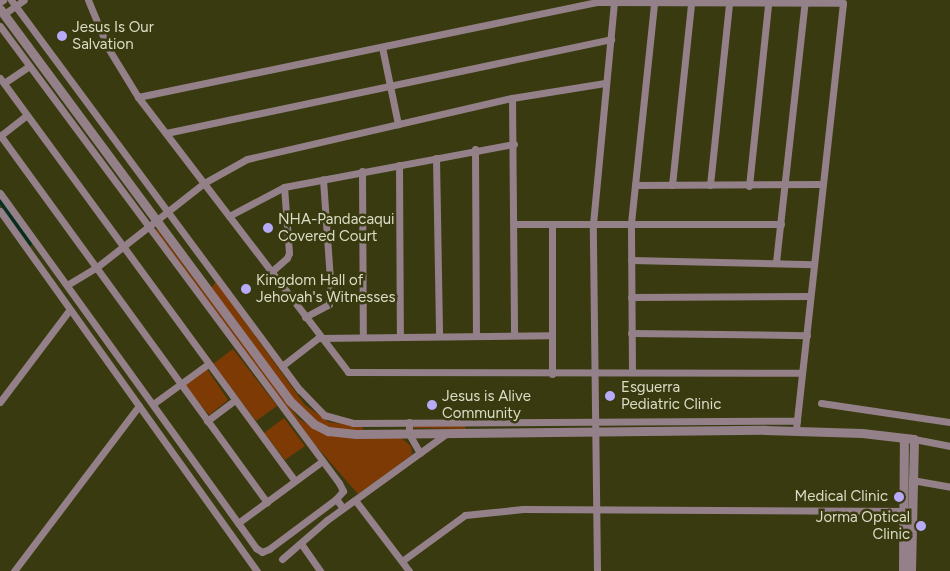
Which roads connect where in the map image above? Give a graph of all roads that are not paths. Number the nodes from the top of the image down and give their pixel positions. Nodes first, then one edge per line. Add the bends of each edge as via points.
1 (3, 0) edge
2 (24, 0) edge
3 (88, 0) edge
4 (805, 1) junction
5 (0, 2) edge
6 (14, 3) edge
7 (614, 3) junction
8 (729, 3) junction
9 (654, 4) junction
10 (691, 4) junction
11 (768, 4) junction
12 (2, 11) edge
13 (0, 26) edge
14 (611, 39) junction
15 (382, 47) junction
16 (29, 66) junction
17 (2, 81) edge
18 (605, 83) junction
19 (390, 85) junction
20 (138, 97) junction
21 (512, 98) junction
22 (26, 116) junction
23 (398, 124) junction
24 (166, 133) junction
25 (0, 136) edge
26 (514, 144) junction
27 (475, 149) junction
28 (436, 158) junction
29 (399, 165) junction
30 (362, 171) junction
31 (323, 179) junction
32 (204, 183) junction
33 (822, 184) junction
34 (635, 185) junction
35 (672, 185) junction
36 (710, 185) junction
37 (749, 186) junction
38 (784, 186) junction
39 (284, 187) junction
40 (0, 194) edge
41 (168, 210) junction
42 (0, 212) edge
43 (229, 216) junction
44 (157, 219) junction
45 (631, 223) junction
46 (516, 224) junction
47 (552, 224) junction
48 (593, 224) junction
49 (781, 224) junction
50 (148, 225) junction
51 (124, 244) junction
52 (631, 260) junction
53 (776, 262) junction
54 (813, 264) junction
55 (97, 267) junction
56 (271, 272) junction
57 (67, 285) junction
58 (810, 296) junction
59 (631, 297) junction
60 (70, 310) junction
61 (305, 317) junction
62 (631, 333) junction
63 (476, 334) junction
64 (439, 335) junction
65 (514, 335) junction
66 (552, 335) junction
67 (807, 335) junction
68 (362, 336) junction
69 (400, 337) junction
70 (318, 338) junction
71 (208, 364) junction
72 (282, 366) junction
73 (632, 372) junction
74 (593, 373) junction
75 (802, 373) junction
76 (552, 374) junction
77 (181, 382) junction
78 (235, 400) junction
79 (0, 402) edge
80 (821, 402) dead end
81 (153, 404) junction
82 (138, 406) junction
83 (797, 420) junction
84 (207, 421) junction
85 (596, 421) junction
86 (408, 422) junction
87 (475, 422) junction
88 (950, 422) edge
89 (764, 426) junction
90 (796, 431) junction
91 (596, 432) junction
92 (409, 434) junction
93 (446, 434) junction
94 (475, 434) junction
95 (904, 438) junction
96 (914, 439) junction
97 (950, 446) edge
98 (420, 453) junction
99 (322, 462) junction
100 (912, 480) junction
101 (295, 481) junction
102 (950, 488) edge
103 (336, 499) junction
104 (355, 500) junction
105 (267, 502) junction
106 (344, 508) junction
107 (595, 509) junction
108 (908, 511) junction
109 (238, 523) junction
110 (302, 545) junction
111 (282, 559) dead end
112 (402, 561) junction
113 (14, 571) edge
114 (257, 571) edge
115 (320, 571) edge
116 (409, 571) edge
117 (596, 571) edge
118 (903, 571) edge
119 (912, 571) edge

1 - 5 street
2 - 6 street
3 - 20 street via 108,48
4 - 11 street
4 - 33 street via 843,3
4 - 38 street
6 - 12 street
6 - 41 street
7 - 9 street
7 - 14 street
7 - 15 street via 575,5
8 - 10 street
8 - 11 street
8 - 36 street
9 - 10 street
9 - 34 street
10 - 35 street
11 - 37 street
12 - 44 street
13 - 16 street
14 - 18 street
14 - 19 street
15 - 19 street
15 - 20 street
16 - 17 street
16 - 50 street
17 - 22 street
18 - 21 street
18 - 48 street
19 - 23 street
19 - 24 street
20 - 24 street
21 - 23 street
21 - 26 street
22 - 25 street
22 - 51 street
23 - 32 street via 247,159
24 - 32 street
25 - 55 street
26 - 27 street
26 - 46 street
27 - 28 street
27 - 63 street
28 - 29 street
28 - 64 street
29 - 30 street
29 - 69 street
30 - 31 street
30 - 68 street
31 - 39 street
31 - 61 street via 331,294 329,304
32 - 41 street
32 - 43 street
33 - 38 street
33 - 54 street
34 - 35 street
34 - 45 street
35 - 36 street
36 - 37 street
37 - 38 street
38 - 49 street
39 - 43 street
39 - 56 street via 288,253 287,258
40 - 57 street
41 - 44 street
41 - 72 street
42 - 60 street
43 - 56 street
44 - 50 street
44 - 92 street via 301,414 328,431
45 - 48 street
45 - 49 street
45 - 52 street
46 - 47 street
46 - 65 street
47 - 48 street
47 - 66 street
48 - 74 street
49 - 53 street
50 - 51 street
50 - 99 street
51 - 55 street
51 - 71 street
52 - 53 street
52 - 59 street
53 - 54 street
54 - 58 street
55 - 57 street
55 - 77 street
56 - 61 street
57 - 81 street
58 - 59 street
58 - 67 street
59 - 62 street
60 - 79 street
60 - 82 street
61 - 70 street
62 - 67 street
62 - 73 street
63 - 64 street
63 - 65 street
64 - 69 street
65 - 66 street
66 - 76 street
67 - 75 street
68 - 69 street
68 - 70 street
70 - 72 street
70 - 76 street via 348,372
71 - 77 street
71 - 78 street
72 - 86 street via 324,415 353,423
73 - 74 street
73 - 75 street
74 - 76 street
74 - 85 street
75 - 83 street
77 - 81 street
77 - 84 street
78 - 84 street
78 - 101 street
80 - 88 street
81 - 109 street
82 - 113 street
82 - 114 street
83 - 89 street
83 - 90 street
84 - 105 street
85 - 87 street
85 - 89 street
85 - 91 street
86 - 87 street
86 - 92 street
87 - 94 street
89 - 90 street
89 - 91 street
90 - 95 street
91 - 94 street
91 - 107 street
92 - 93 street
92 - 98 street
93 - 94 street
93 - 98 street
95 - 96 street
95 - 108 street
96 - 97 street
96 - 100 street
98 - 104 street
99 - 101 street
99 - 103 street via 342,488 342,494
100 - 102 street
100 - 108 street
101 - 105 street
103 - 106 street
103 - 109 street via 262,552
104 - 106 street
104 - 112 street
105 - 109 street
106 - 110 street
107 - 108 street
107 - 112 street via 465,515
107 - 117 street
108 - 118 street
108 - 119 street
110 - 111 street
110 - 115 street
112 - 116 street

